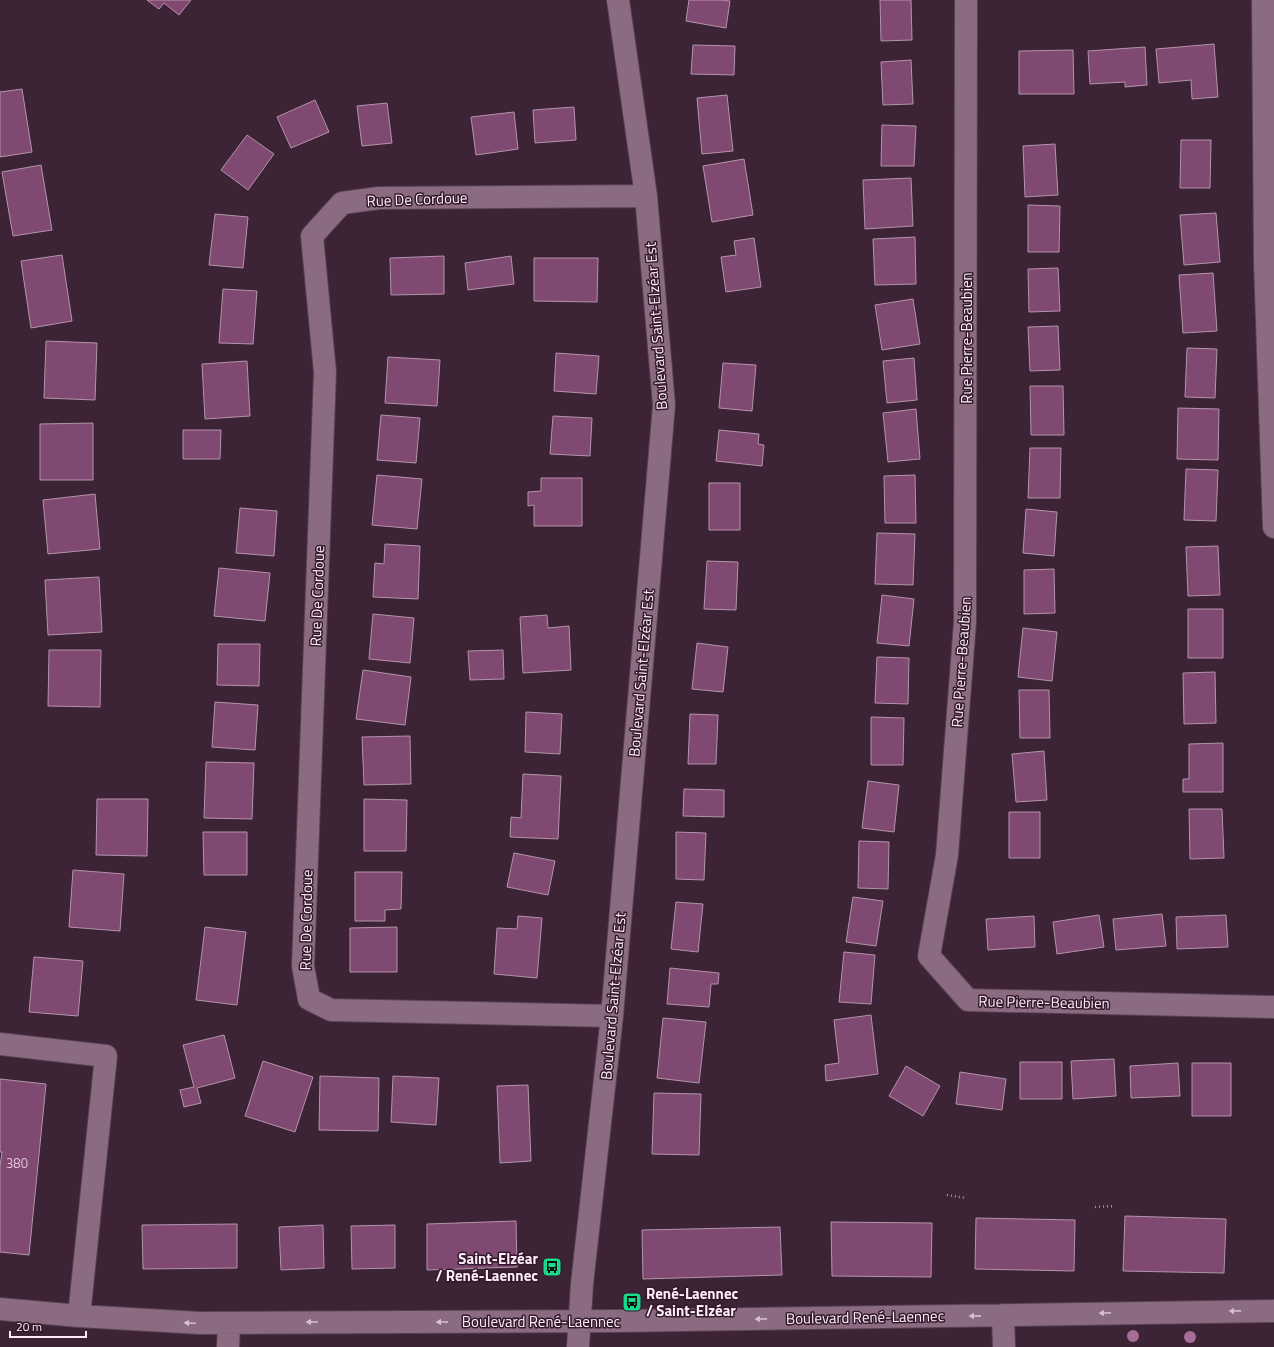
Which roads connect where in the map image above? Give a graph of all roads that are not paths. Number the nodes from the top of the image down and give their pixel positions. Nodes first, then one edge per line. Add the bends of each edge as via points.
1 (618, 0) edge
2 (966, 0) edge
3 (1264, 0) edge
4 (646, 196) junction
5 (1269, 263) edge
6 (1274, 527) edge
7 (1274, 1007) edge
8 (612, 1016) junction
9 (0, 1044) edge
10 (0, 1309) edge
11 (1274, 1311) edge
12 (1003, 1315) junction
13 (79, 1316) junction
14 (579, 1321) junction
15 (229, 1323) junction
16 (228, 1347) edge
17 (578, 1347) edge
18 (1004, 1347) edge

1 - 4 street, Boulevard Saint-Elzéar Est
2 - 7 street, Rue Pierre-Beaubien via 965,622 946,855 929,956 968,1000
3 - 5 street
4 - 8 street, Boulevard Saint-Elzéar Est via 664,405
4 - 8 street, Rue De Cordoue via 379,198 342,203 312,236 325,372 303,966 309,1000 331,1010
5 - 6 street
8 - 14 street, Boulevard Saint-Elzéar Est
9 - 13 street via 106,1056
10 - 13 street, Boulevard René-Laennec
11 -> 12 street, Boulevard René-Laennec
12 -> 14 street, Boulevard René-Laennec
12 - 18 street
15 -> 13 street, Boulevard René-Laennec
14 -> 15 street, Boulevard René-Laennec
14 - 17 street, Boulevard Saint-Elzéar Est
15 - 16 street

